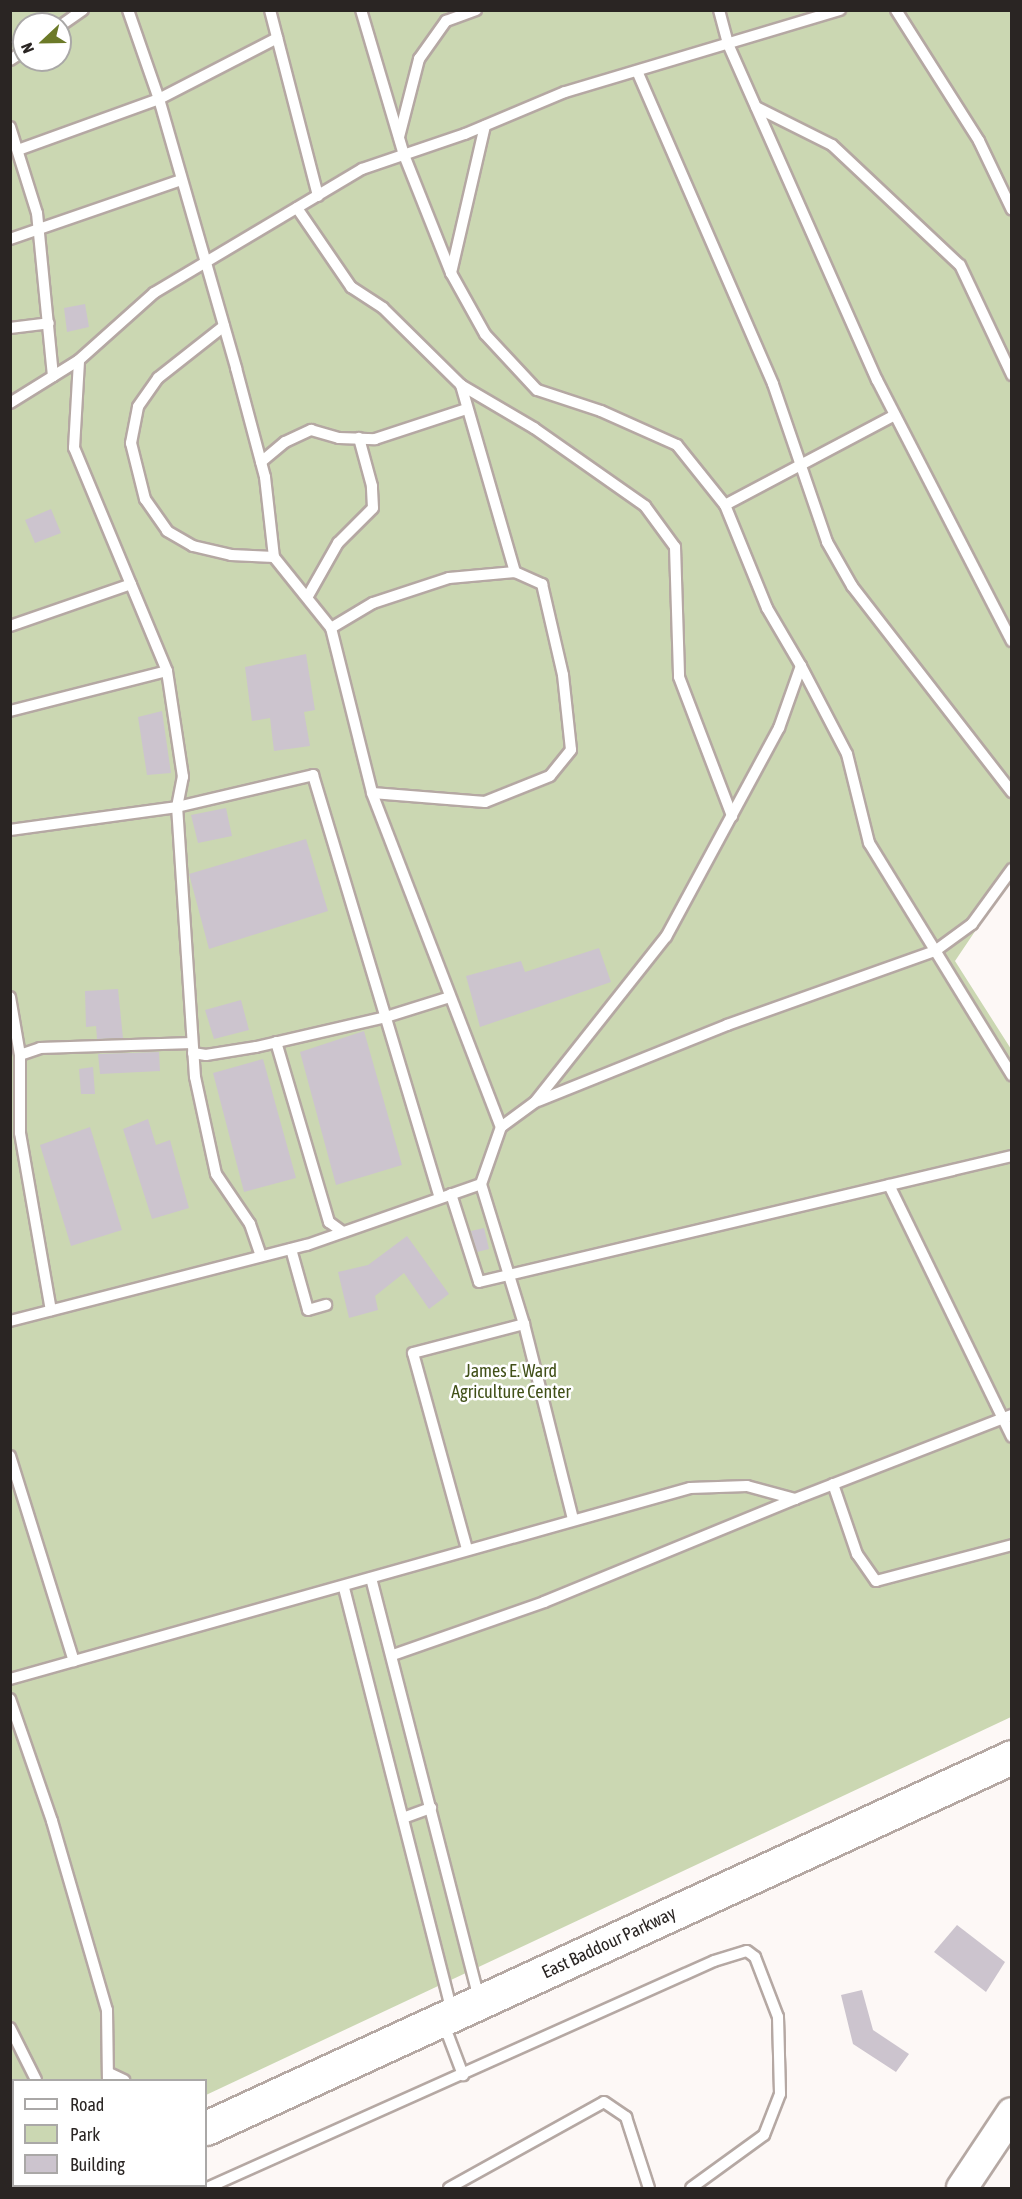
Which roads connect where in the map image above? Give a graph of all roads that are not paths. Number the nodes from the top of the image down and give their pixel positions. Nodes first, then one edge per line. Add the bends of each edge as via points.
1 (128, 10) edge
2 (270, 10) edge
3 (361, 10) edge
4 (476, 10) edge
5 (719, 10) edge
6 (840, 10) edge
7 (896, 10) edge
8 (277, 38) junction
9 (728, 44) junction
10 (637, 71) junction
11 (159, 99) junction
12 (756, 107) junction
13 (484, 126) junction
14 (10, 127) edge
15 (399, 137) junction
16 (18, 150) junction
17 (404, 155) junction
18 (181, 180) junction
19 (318, 196) junction
20 (297, 208) junction
21 (1011, 210) edge
22 (39, 229) junction
23 (10, 239) edge
24 (206, 262) junction
25 (451, 273) junction
26 (49, 323) junction
27 (224, 327) junction
28 (10, 328) edge
29 (79, 360) junction
30 (1011, 375) edge
31 (53, 376) junction
32 (461, 385) junction
33 (10, 403) edge
34 (467, 409) junction
35 (895, 415) junction
36 (358, 438) junction
37 (261, 462) junction
38 (798, 466) junction
39 (725, 505) junction
40 (274, 557) junction
41 (515, 572) junction
42 (131, 584) junction
43 (308, 596) junction
44 (10, 626) edge
45 (331, 628) junction
46 (1011, 641) edge
47 (801, 666) junction
48 (167, 671) junction
49 (10, 711) edge
50 (1011, 772) edge
51 (999, 776) junction
52 (1011, 792) edge
53 (372, 793) junction
54 (177, 807) junction
55 (732, 816) junction
56 (10, 830) edge
57 (1011, 869) edge
58 (935, 951) junction
59 (10, 997) edge
60 (450, 997) junction
61 (386, 1017) junction
62 (276, 1042) junction
63 (193, 1048) junction
64 (20, 1055) junction
65 (1011, 1075) edge
66 (535, 1102) junction
67 (501, 1127) junction
68 (1011, 1156) edge
69 (481, 1184) junction
70 (889, 1185) junction
71 (451, 1194) junction
72 (440, 1197) junction
73 (343, 1232) junction
74 (291, 1249) junction
75 (261, 1256) junction
76 (510, 1274) junction
77 (326, 1305) dead end
78 (51, 1310) junction
79 (10, 1321) edge
80 (524, 1324) junction
81 (1006, 1416) edge
82 (1011, 1437) edge
83 (10, 1456) edge
84 (833, 1484) junction
85 (795, 1499) junction
86 (573, 1519) junction
87 (1011, 1545) edge
88 (467, 1549) junction
89 (371, 1578) junction
90 (344, 1587) junction
91 (393, 1655) junction
92 (74, 1661) junction
93 (10, 1679) edge
94 (10, 1699) edge
95 (1005, 1763) edge
96 (431, 1808) junction
97 (403, 1818) junction
98 (458, 2012) junction
99 (10, 2028) edge
100 (463, 2075) junction
101 (109, 2077) edge
102 (36, 2079) edge
103 (1011, 2113) edge
104 (207, 2128) edge
105 (207, 2188) edge
106 (449, 2188) edge
107 (649, 2188) edge
108 (691, 2188) edge
109 (962, 2188) edge

1 - 11 lane
2 - 8 lane
3 - 15 lane
4 - 15 lane via 446,21 419,59
5 - 9 lane
6 - 9 lane
7 - 21 lane via 979,141
8 - 11 lane
8 - 19 lane
9 - 10 lane
9 - 12 lane
10 - 13 lane via 565,92
10 - 38 lane via 773,384
11 - 16 lane
11 - 18 lane
12 - 30 lane via 832,145 960,265
12 - 35 lane
13 - 17 lane
13 - 25 lane
14 - 16 lane
15 - 17 lane
16 - 22 lane
17 - 19 lane via 362,169
17 - 25 lane
18 - 22 lane
18 - 24 lane
19 - 20 lane
20 - 24 lane
20 - 32 lane via 351,287 383,308
22 - 23 lane
22 - 26 lane
24 - 27 lane
24 - 29 lane via 154,293
25 - 39 lane via 485,334 537,390 601,411 677,445
26 - 28 lane
26 - 31 lane
27 - 37 lane
27 - 40 lane via 158,378 138,407 130,443 145,499 167,531 193,546 231,555
29 - 31 lane
29 - 42 lane via 74,448
31 - 33 lane
32 - 34 lane
32 - 55 lane via 534,428 645,506 675,547 679,677
34 - 36 lane via 375,439
34 - 41 lane
35 - 38 lane
35 - 46 lane
36 - 37 lane via 311,430 285,442
36 - 43 lane via 372,486 373,508 338,543
37 - 40 lane
38 - 39 lane
38 - 51 lane via 827,542 852,586
39 - 47 lane via 767,608
40 - 43 lane
41 - 45 lane via 449,578 373,603
41 - 53 lane via 542,584 563,675 571,750 549,776 485,802
42 - 44 lane
42 - 48 lane
43 - 45 lane
45 - 53 lane
47 - 55 lane via 779,728
47 - 58 lane via 847,754 869,843
48 - 49 lane
48 - 54 lane via 183,777
50 - 51 lane
51 - 52 lane
53 - 60 lane via 410,882
54 - 56 lane
54 - 61 lane via 313,775
54 - 63 lane
55 - 66 lane via 666,937
57 - 58 lane via 972,924
58 - 65 lane
58 - 66 lane via 727,1025
59 - 64 lane
60 - 61 lane
60 - 67 lane
61 - 62 lane
61 - 72 lane
62 - 63 lane via 206,1055
62 - 73 lane via 329,1222
63 - 64 lane via 40,1048
63 - 75 lane via 195,1077 216,1174 250,1224
64 - 78 lane via 20,1132
66 - 67 lane
67 - 69 lane
68 - 70 lane
69 - 71 lane
69 - 76 lane
70 - 76 lane
70 - 81 lane
71 - 72 lane
71 - 76 lane via 479,1282
72 - 73 lane
73 - 74 lane
74 - 75 lane
74 - 77 lane via 308,1310
75 - 78 lane
76 - 80 lane
78 - 79 lane
80 - 86 lane
80 - 88 lane via 413,1353
81 - 82 lane
81 - 84 lane
83 - 92 lane
84 - 85 lane
84 - 87 lane via 857,1554 876,1581
85 - 86 lane via 747,1486 690,1488
85 - 91 lane via 544,1602
86 - 88 lane
88 - 89 lane
89 - 90 lane
89 - 91 lane
90 - 92 lane
90 - 97 lane
91 - 96 lane
92 - 93 lane
94 - 101 lane via 52,1821 107,2010
95 - 98 main road, East Baddour Parkway
96 - 97 lane
96 - 98 lane
97 - 98 lane
98 - 100 lane
98 - 104 main road, East Baddour Parkway
99 - 102 lane
100 - 105 lane
100 - 108 lane via 714,1961 747,1951 755,1957 778,2017 780,2094 764,2135
103 - 109 street
106 - 107 lane via 604,2102 626,2117

